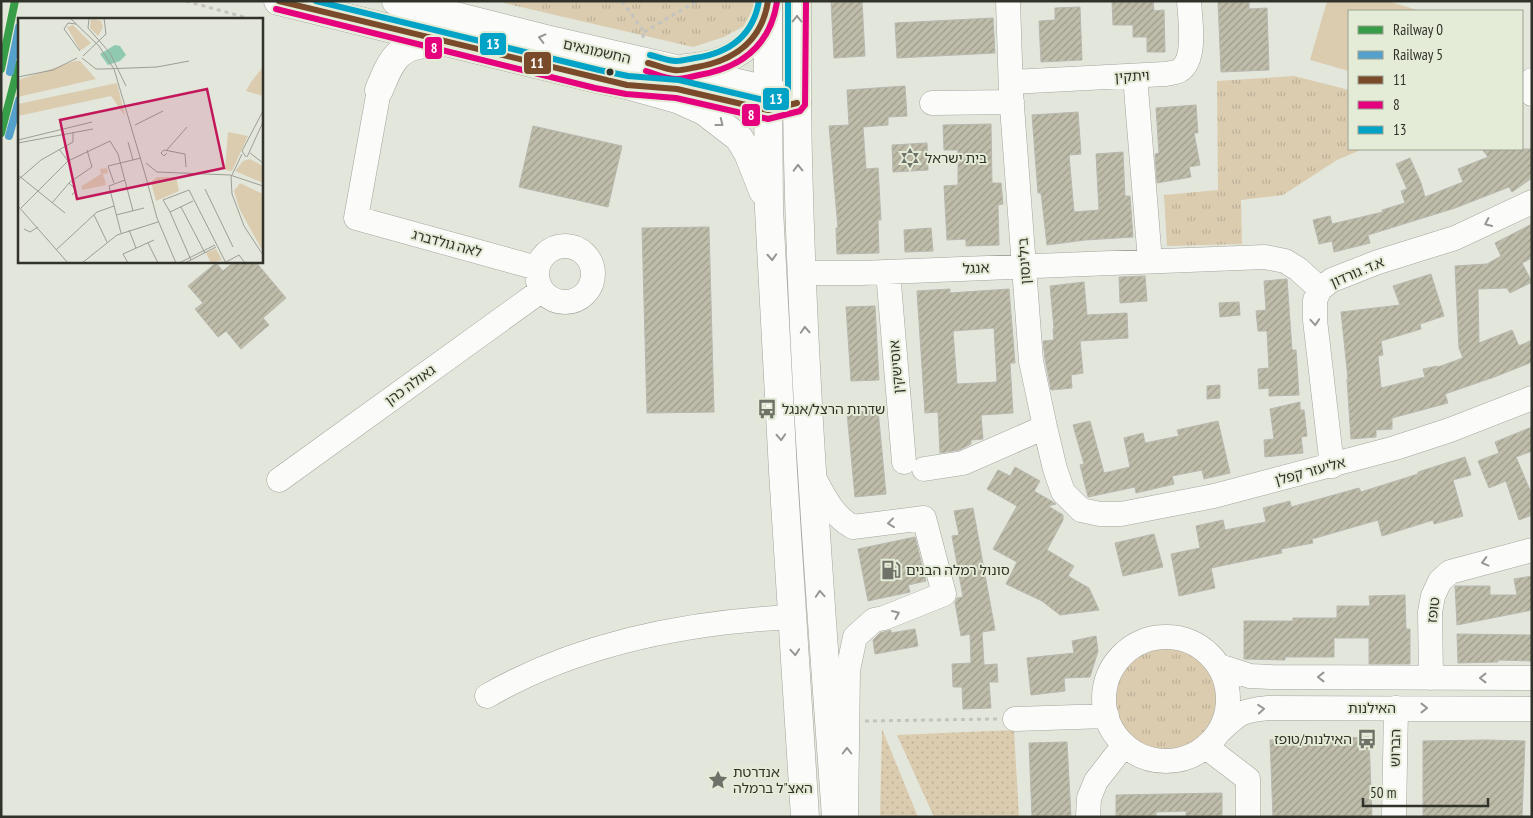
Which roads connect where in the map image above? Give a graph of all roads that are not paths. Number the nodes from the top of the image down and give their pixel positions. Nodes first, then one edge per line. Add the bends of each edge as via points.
1 (278, 1) edge
2 (396, 1) edge
3 (797, 1) edge
4 (1008, 1) edge
5 (1189, 1) edge
6 (768, 7) edge
7 (336, 15) junction
8 (468, 48) junction
9 (675, 70) junction
10 (1135, 76) junction
11 (1532, 80) edge
12 (628, 86) junction
13 (379, 90) junction
14 (1011, 92) junction
15 (1532, 94) edge
16 (768, 100) junction
17 (797, 103) junction
18 (932, 103) dead end
19 (1532, 202) edge
20 (769, 209) junction
21 (1150, 261) junction
22 (1025, 266) junction
23 (888, 272) junction
24 (802, 273) junction
25 (540, 279) joint
26 (1320, 289) junction
27 (1532, 398) edge
28 (1045, 428) junction
29 (1332, 466) junction
30 (812, 474) junction
31 (279, 480) dead end
32 (1081, 510) joint
33 (1532, 550) edge
34 (793, 617) junction
35 (1220, 666) junction
36 (1431, 678) junction
37 (1532, 678) edge
38 (487, 696) dead end
39 (1396, 708) junction
40 (1532, 709) edge
41 (1107, 716) junction
42 (1015, 719) road end
43 (1213, 739) junction
44 (1124, 745) junction
45 (806, 817) edge
46 (836, 817) edge
47 (846, 817) edge
48 (1088, 817) edge
49 (1248, 817) edge
50 (1394, 817) edge

1 - 7 main road, החשמונאים
9 -> 2 main road, החשמונאים
17 -> 3 main road
4 - 14 street, בילינסון
5 - 10 street, ויתקין via 1191,42 1188,61 1180,71
6 - 9 main road via 756,36 742,50 726,60
6 - 16 main road
7 - 8 main road, החשמונאים
7 - 13 main road via 362,29 376,45 380,56
8 - 12 main road, החשמונאים
8 - 13 main road via 428,43 405,49 389,65
9 - 16 main road, החשמונאים
10 - 14 street, ויתקין
10 - 21 street
11 - 15 street via 1528,88
12 - 16 main road
12 -> 20 main road via 678,99 704,110 740,138
13 - 25 street, לאה גולדברג via 356,218
14 - 18 street, ויתקין
14 - 22 street, בילינסון
16 - 17 main road, החשמונאים
16 - 20 main road
24 -> 17 main road
19 -> 26 street, א.ד. גורדון via 1455,238 1378,262 1332,280
20 -> 34 main road
21 - 22 street, אנגל
21 - 26 street, אנגל via 1265,257 1285,261
22 - 23 street, אנגל
22 - 28 street, בילינסון via 1031,361
23 - 24 street, אנגל
23 - 28 street, אוסישקין via 914,466 963,463
30 -> 24 main road
25 - 31 street, גאולה כהן
26 -> 29 street, א.ד. גורדון via 1315,300 1315,320
27 - 29 street, אליעזר קפלן via 1450,430
28 - 32 street, בילינסון via 1063,492
29 - 32 street, אליעזר קפלן via 1214,496 1121,514
46 -> 30 main road
47 -> 30 street via 848,670 854,637 874,620 944,594 924,518 853,526 836,515
33 -> 36 street, טופז via 1450,572 1440,581 1430,612
34 - 38 street via 723,623 632,640 544,667
34 -> 45 main road
36 -> 35 street via 1250,676
35 - 41 street via 1205,650 1186,640 1167,637 1146,640 1127,651 1112,667 1105,686
35 - 43 street via 1228,686 1228,710
37 -> 36 street
39 -> 40 street, האילנות
43 -> 39 street, האילנות via 1238,714 1251,710
39 - 50 street, הברוש
41 - 42 street
41 - 44 street via 1111,728
43 - 44 street via 1187,758 1166,761 1142,757
43 - 49 street via 1248,779
44 - 48 street via 1096,781 1089,798

